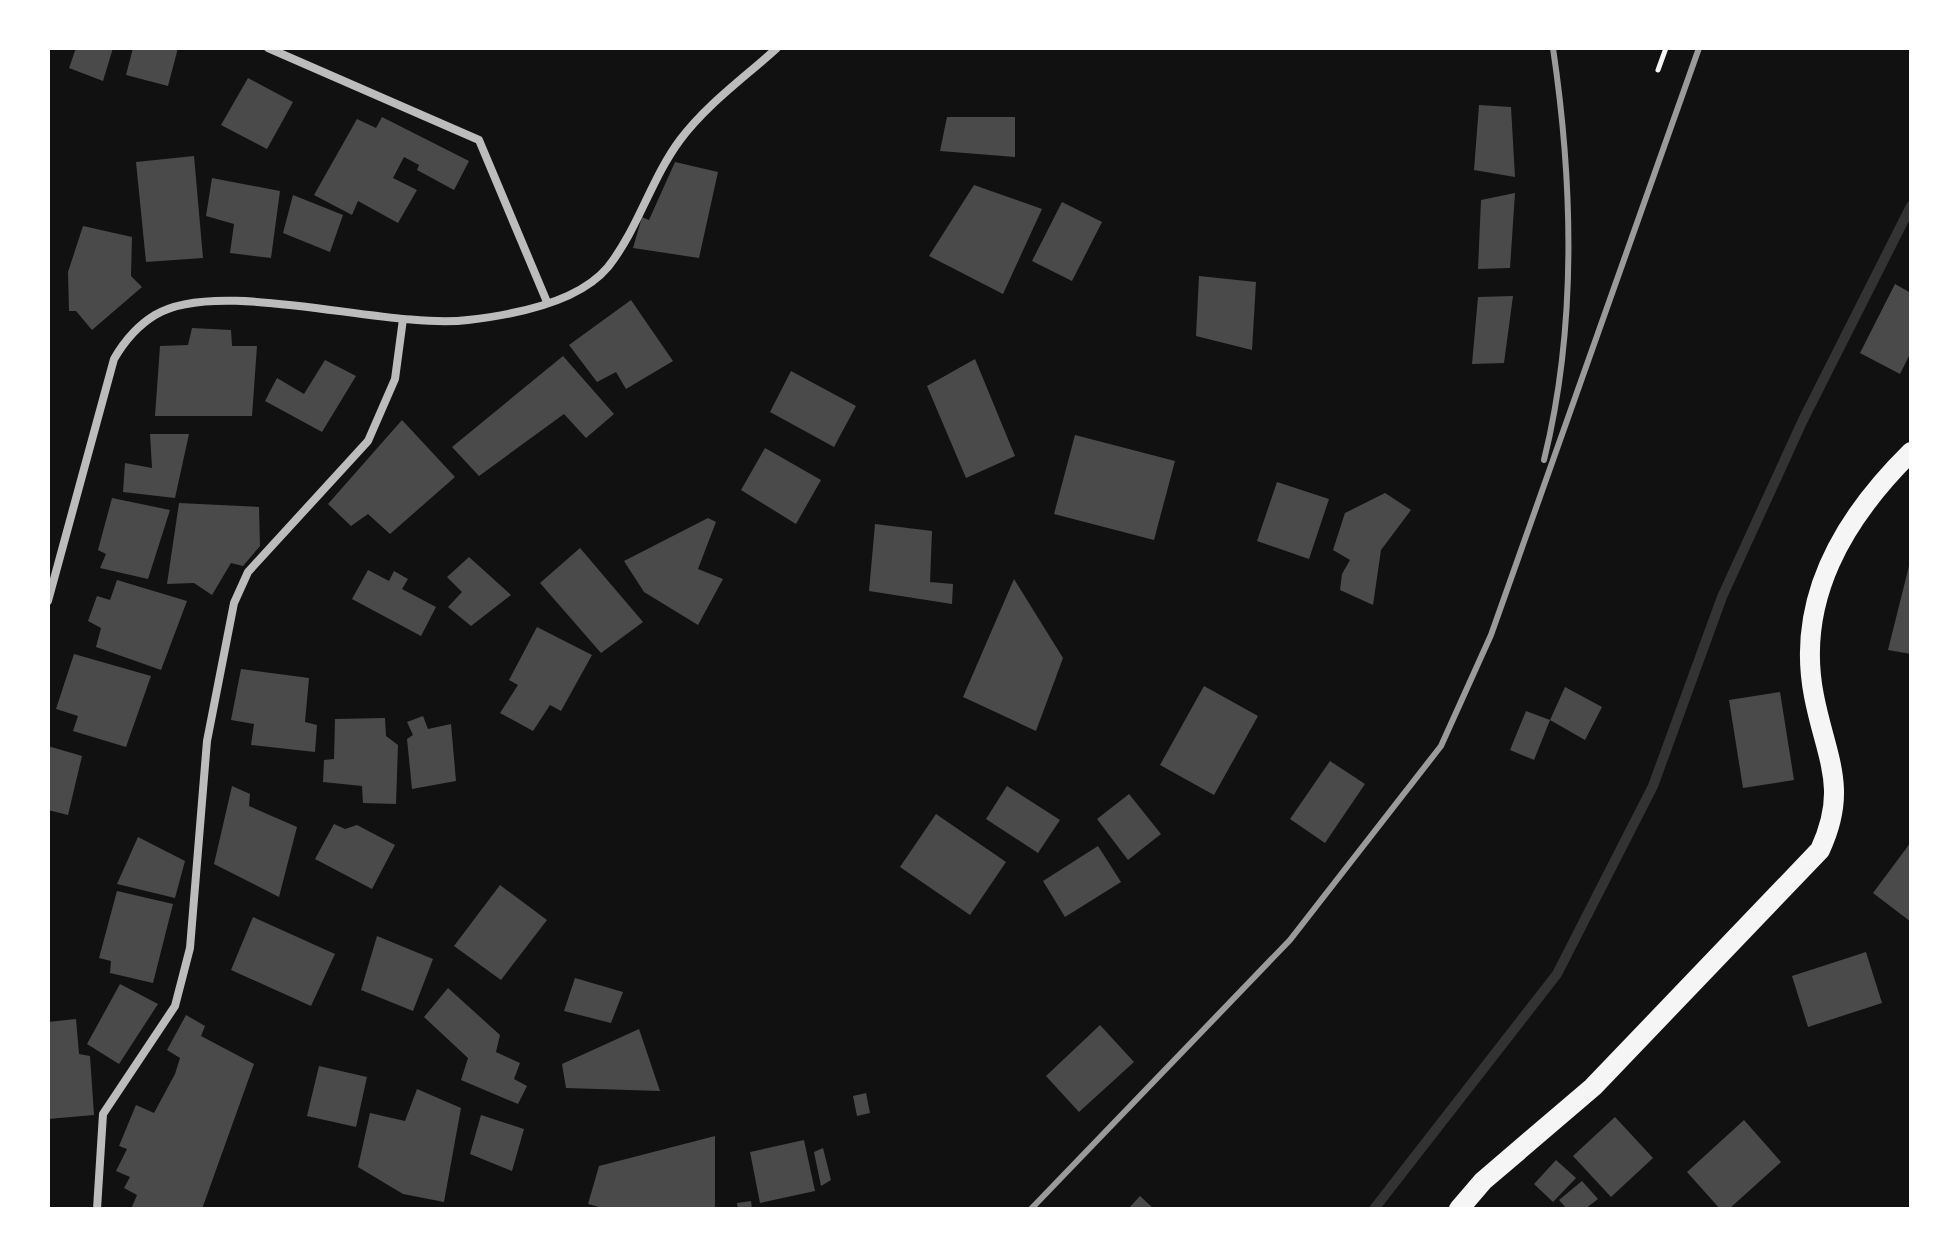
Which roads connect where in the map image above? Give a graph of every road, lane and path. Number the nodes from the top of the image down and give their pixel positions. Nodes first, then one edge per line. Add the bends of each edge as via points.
1 (268, 48) edge
2 (777, 48) edge
3 (1666, 48) edge
4 (1658, 70) dead end
5 (547, 302) junction
6 (403, 319) junction
7 (1911, 452) edge
8 (48, 601) edge
9 (97, 1209) edge
10 (1459, 1209) edge

1 - 5 street via 479,140
2 - 5 street via 706,108 680,141 607,268 573,293
3 - 4 path
5 - 6 street via 469,320
6 - 8 street via 226,300 157,313 129,335 101,396
6 - 9 street via 395,379 368,441 248,572 234,603 207,741 190,948 175,1006 103,1114
7 - 10 main road via 1883,480 1827,563 1811,623 1808,662 1836,795 1833,822 1820,850 1615,1065 1483,1181

